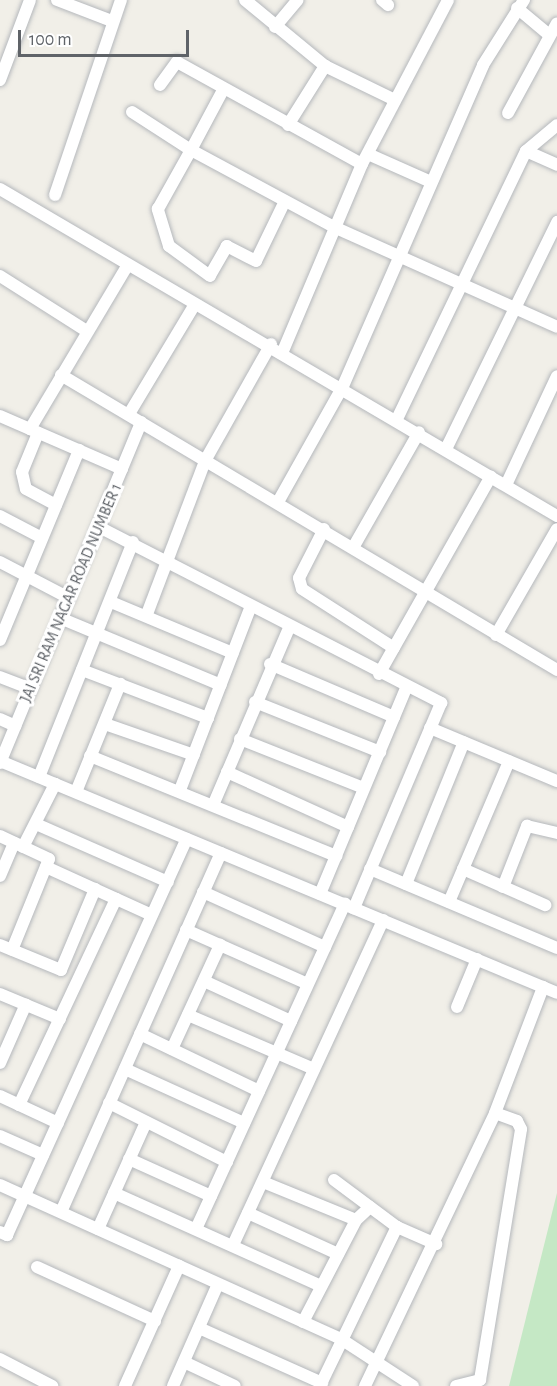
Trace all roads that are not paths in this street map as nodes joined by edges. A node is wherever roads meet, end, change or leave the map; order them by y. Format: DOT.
graph roads {
  1 [pos="30,0"];
  2 [pos="57,0"];
  3 [pos="121,0"];
  4 [pos="245,0"];
  5 [pos="298,0"];
  6 [pos="448,0"];
  7 [pos="520,4"];
  8 [pos="112,21"];
  9 [pos="557,23"];
  10 [pos="275,27"];
  11 [pos="548,33"];
  12 [pos="325,66"];
  13 [pos="0,80"];
  14 [pos="160,85"];
  15 [pos="223,90"];
  16 [pos="394,100"];
  17 [pos="132,112"];
  18 [pos="508,113"];
  19 [pos="288,124"];
  20 [pos="557,125"];
  21 [pos="191,150"];
  22 [pos="526,151"];
  23 [pos="365,159"];
  24 [pos="557,165"];
  25 [pos="431,182"];
  26 [pos="0,189"];
  27 [pos="56,195"];
  28 [pos="284,203"];
  29 [pos="557,222"];
  30 [pos="336,228"];
  31 [pos="402,256"];
  32 [pos="127,267"];
  33 [pos="0,276"];
  34 [pos="463,281"];
  35 [pos="195,304"];
  36 [pos="516,307"];
  37 [pos="557,327"];
  38 [pos="85,330"];
  39 [pos="271,344"];
  40 [pos="283,351"];
  41 [pos="61,375"];
  42 [pos="557,376"];
  43 [pos="343,386"];
  44 [pos="129,414"];
  45 [pos="0,416"];
  46 [pos="398,419"];
  47 [pos="141,422"];
  48 [pos="34,431"];
  49 [pos="419,432"];
  50 [pos="446,449"];
  51 [pos="79,450"];
  52 [pos="206,459"];
  53 [pos="122,469"];
  54 [pos="491,476"];
  55 [pos="506,485"];
  56 [pos="278,502"];
  57 [pos="56,505"];
  58 [pos="0,516"];
  59 [pos="557,516"];
  60 [pos="99,526"];
  61 [pos="324,529"];
  62 [pos="557,529"];
  63 [pos="42,538"];
  64 [pos="133,542"];
  65 [pos="354,546"];
  66 [pos="169,560"];
  67 [pos="0,562"];
  68 [pos="27,576"];
  69 [pos="425,591"];
  70 [pos="69,598"];
  71 [pos="111,602"];
  72 [pos="251,606"];
  73 [pos="147,614"];
  74 [pos="60,618"];
  75 [pos="289,628"];
  76 [pos="96,635"];
  77 [pos="496,635"];
  78 [pos="0,640"];
  79 [pos="394,648"];
  80 [pos="233,653"];
  81 [pos="270,664"];
  82 [pos="82,670"];
  83 [pos="557,670"];
  84 [pos="379,674"];
  85 [pos="0,677"];
  86 [pos="120,684"];
  87 [pos="221,685"];
  88 [pos="407,686"];
  89 [pos="31,689"];
  90 [pos="255,702"];
  91 [pos="394,717"];
  92 [pos="208,718"];
  93 [pos="0,719"];
  94 [pos="105,724"];
  95 [pos="16,726"];
  96 [pos="430,728"];
  97 [pos="240,739"];
  98 [pos="464,742"];
  99 [pos="380,752"];
  100 [pos="194,755"];
  101 [pos="90,756"];
  102 [pos="509,760"];
  103 [pos="0,762"];
  104 [pos="227,772"];
  105 [pos="39,777"];
  106 [pos="557,781"];
  107 [pos="55,784"];
  108 [pos="364,788"];
  109 [pos="180,790"];
  110 [pos="76,792"];
  111 [pos="214,803"];
  112 [pos="36,824"];
  113 [pos="348,827"];
  114 [pos="557,833"];
  115 [pos="0,836"];
  116 [pos="187,839"];
  117 [pos="19,845"];
  118 [pos="221,853"];
  119 [pos="336,856"];
  120 [pos="46,867"];
  121 [pos="370,869"];
  122 [pos="463,869"];
  123 [pos="0,876"];
  124 [pos="168,882"];
  125 [pos="406,884"];
  126 [pos="503,887"];
  127 [pos="95,889"];
  128 [pos="203,892"];
  129 [pos="320,894"];
  130 [pos="116,899"];
  131 [pos="449,902"];
  132 [pos="545,905"];
  133 [pos="349,906"];
  134 [pos="152,915"];
  135 [pos="383,920"];
  136 [pos="186,930"];
  137 [pos="0,945"];
  138 [pos="220,945"];
  139 [pos="325,947"];
  140 [pos="557,948"];
  141 [pos="12,950"];
  142 [pos="477,959"];
  143 [pos="204,981"];
  144 [pos="308,984"];
  145 [pos="543,987"];
  146 [pos="557,993"];
  147 [pos="0,994"];
  148 [pos="26,1005"];
  149 [pos="457,1007"];
  150 [pos="188,1016"];
  151 [pos="60,1019"];
  152 [pos="291,1021"];
  153 [pos="140,1034"];
  154 [pos="172,1050"];
  155 [pos="276,1053"];
  156 [pos="0,1063"];
  157 [pos="124,1069"];
  158 [pos="314,1070"];
  159 [pos="259,1091"];
  160 [pos="0,1096"];
  161 [pos="109,1103"];
  162 [pos="19,1105"];
  163 [pos="495,1113"];
  164 [pos="146,1122"];
  165 [pos="58,1123"];
  166 [pos="244,1123"];
  167 [pos="0,1136"];
  168 [pos="43,1155"];
  169 [pos="129,1159"];
  170 [pos="227,1161"];
  171 [pos="334,1179"];
  172 [pos="262,1182"];
  173 [pos="0,1185"];
  174 [pos="114,1193"];
  175 [pos="24,1196"];
  176 [pos="211,1196"];
  177 [pos="370,1206"];
  178 [pos="61,1212"];
  179 [pos="248,1213"];
  180 [pos="356,1220"];
  181 [pos="397,1227"];
  182 [pos="196,1228"];
  183 [pos="98,1229"];
  184 [pos="0,1232"];
  185 [pos="436,1244"];
  186 [pos="233,1245"];
  187 [pos="338,1254"];
  188 [pos="179,1266"];
  189 [pos="37,1267"];
  190 [pos="218,1284"];
  191 [pos="321,1286"];
  192 [pos="155,1321"];
  193 [pos="303,1322"];
  194 [pos="199,1328"];
  195 [pos="341,1339"];
  196 [pos="0,1359"];
  197 [pos="184,1362"];
  198 [pos="375,1365"];
  199 [pos="31,1382"];
  200 [pos="214,1382"];
  201 [pos="321,1384"];
  202 [pos="52,1386"];
  203 [pos="125,1386"];
  204 [pos="173,1386"];
  205 [pos="235,1386"];
  206 [pos="365,1386"];
  207 [pos="413,1386"];
  208 [pos="456,1386"];
  1 -- 13 [label="street"];
  2 -- 8 [label="street"];
  3 -- 8 [label="street"];
  4 -- 10 [label="street"];
  5 -- 10 [label="street"];
  6 -- 16 [label="street"];
  7 -- 11 [label="street"];
  7 -- 25 [label="street"];
  8 -- 27 [label="street"];
  9 -- 11 [label="street"];
  10 -- 12 [label="street"];
  11 -- 18 [label="street"];
  12 -- 16 [label="street"];
  12 -- 19 [label="street"];
  14 -- 15 [label="street"];
  15 -- 19 [label="street"];
  15 -- 21 [label="street"];
  16 -- 23 [label="street"];
  17 -- 21 [label="street"];
  19 -- 23 [label="street"];
  20 -- 22 [label="street"];
  21 -- 28 [label="street"];
  21 -- 28 [label="street"];
  22 -- 24 [label="street"];
  22 -- 34 [label="street"];
  23 -- 25 [label="street"];
  23 -- 30 [label="street"];
  25 -- 31 [label="street"];
  26 -- 32 [label="street"];
  28 -- 30 [label="street"];
  29 -- 36 [label="street"];
  30 -- 31 [label="street"];
  30 -- 40 [label="street"];
  31 -- 34 [label="street"];
  31 -- 43 [label="street"];
  32 -- 35 [label="street"];
  32 -- 38 [label="street"];
  33 -- 38 [label="street"];
  34 -- 36 [label="street"];
  34 -- 46 [label="street"];
  35 -- 39 [label="street"];
  35 -- 44 [label="street"];
  36 -- 37 [label="street"];
  36 -- 50 [label="street"];
  38 -- 41 [label="street"];
  39 -- 40 [label="street"];
  39 -- 52 [label="street"];
  40 -- 43 [label="street"];
  41 -- 44 [label="street"];
  41 -- 48 [label="street"];
  42 -- 55 [label="street"];
  43 -- 46 [label="street"];
  43 -- 56 [label="street"];
  44 -- 47 [label="street"];
  45 -- 48 [label="street"];
  46 -- 49 [label="street"];
  47 -- 52 [label="street"];
  47 -- 53 [label="street, JAI SRI RAM NAGAR ROAD NUMBER 1"];
  48 -- 51 [label="street"];
  48 -- 57 [label="street"];
  49 -- 50 [label="street"];
  49 -- 65 [label="street"];
  50 -- 54 [label="street"];
  51 -- 53 [label="street"];
  51 -- 57 [label="street"];
  52 -- 56 [label="street"];
  52 -- 66 [label="street"];
  53 -- 60 [label="street, JAI SRI RAM NAGAR ROAD NUMBER 1"];
  54 -- 55 [label="street"];
  54 -- 69 [label="street"];
  55 -- 59 [label="street"];
  56 -- 61 [label="street"];
  57 -- 63 [label="street"];
  58 -- 63 [label="street"];
  60 -- 64 [label="street"];
  60 -- 70 [label="street, JAI SRI RAM NAGAR ROAD NUMBER 1"];
  61 -- 65 [label="street"];
  61 -- 79 [label="street"];
  62 -- 77 [label="street"];
  63 -- 68 [label="street"];
  64 -- 66 [label="street"];
  64 -- 71 [label="street"];
  65 -- 69 [label="street"];
  66 -- 72 [label="street"];
  66 -- 73 [label="street"];
  67 -- 68 [label="street"];
  68 -- 70 [label="street"];
  68 -- 78 [label="street"];
  69 -- 77 [label="street"];
  69 -- 79 [label="street"];
  70 -- 74 [label="street, JAI SRI RAM NAGAR ROAD NUMBER 1"];
  71 -- 73 [label="street"];
  71 -- 76 [label="street"];
  72 -- 75 [label="street"];
  72 -- 80 [label="street"];
  73 -- 80 [label="street"];
  74 -- 76 [label="street"];
  74 -- 89 [label="street, JAI SRI RAM NAGAR ROAD NUMBER 1"];
  75 -- 81 [label="street"];
  75 -- 84 [label="street"];
  76 -- 82 [label="street"];
  76 -- 87 [label="street"];
  77 -- 83 [label="street"];
  79 -- 84 [label="street"];
  80 -- 87 [label="street"];
  81 -- 90 [label="street"];
  81 -- 91 [label="street"];
  82 -- 86 [label="street"];
  82 -- 105 [label="street"];
  84 -- 88 [label="street"];
  85 -- 89 [label="street"];
  86 -- 92 [label="street"];
  86 -- 94 [label="street"];
  87 -- 92 [label="street"];
  88 -- 91 [label="street"];
  88 -- 96 [label="street"];
  89 -- 95 [label="street, JAI SRI RAM NAGAR ROAD NUMBER 1"];
  90 -- 97 [label="street"];
  90 -- 99 [label="street"];
  91 -- 99 [label="street"];
  92 -- 100 [label="street"];
  93 -- 95 [label="street"];
  94 -- 100 [label="street"];
  94 -- 101 [label="street"];
  95 -- 103 [label="street, JAI SRI RAM NAGAR ROAD NUMBER 1"];
  96 -- 98 [label="street"];
  96 -- 121 [label="street"];
  97 -- 104 [label="street"];
  97 -- 108 [label="street"];
  98 -- 102 [label="street"];
  98 -- 125 [label="street"];
  99 -- 108 [label="street"];
  100 -- 109 [label="street"];
  101 -- 109 [label="street"];
  101 -- 110 [label="street"];
  102 -- 106 [label="street"];
  102 -- 122 [label="street"];
  103 -- 105 [label="street"];
  104 -- 111 [label="street"];
  104 -- 113 [label="street"];
  105 -- 107 [label="street"];
  107 -- 110 [label="street"];
  107 -- 112 [label="street"];
  108 -- 113 [label="street"];
  109 -- 111 [label="street"];
  110 -- 116 [label="street"];
  111 -- 119 [label="street"];
  112 -- 117 [label="street"];
  112 -- 124 [label="street"];
  113 -- 119 [label="street"];
  114 -- 126 [label="street"];
  115 -- 117 [label="street"];
  116 -- 118 [label="street"];
  116 -- 124 [label="street"];
  117 -- 120 [label="street"];
  117 -- 123 [label="street"];
  118 -- 128 [label="street"];
  118 -- 129 [label="street"];
  119 -- 129 [label="street"];
  120 -- 127 [label="street"];
  120 -- 141 [label="street"];
  121 -- 125 [label="street"];
  121 -- 133 [label="street"];
  122 -- 126 [label="street"];
  122 -- 131 [label="street"];
  124 -- 134 [label="street"];
  125 -- 131 [label="street"];
  126 -- 132 [label="street"];
  127 -- 130 [label="street"];
  127 -- 141 [label="street"];
  128 -- 136 [label="street"];
  128 -- 139 [label="street"];
  129 -- 133 [label="street"];
  130 -- 134 [label="street"];
  130 -- 151 [label="street"];
  131 -- 140 [label="street"];
  133 -- 135 [label="street"];
  133 -- 139 [label="street"];
  134 -- 165 [label="street"];
  135 -- 142 [label="street"];
  135 -- 158 [label="street"];
  136 -- 138 [label="street"];
  136 -- 153 [label="street"];
  137 -- 141 [label="street"];
  138 -- 143 [label="street"];
  138 -- 144 [label="street"];
  139 -- 144 [label="street"];
  142 -- 145 [label="street"];
  142 -- 149 [label="street"];
  143 -- 150 [label="street"];
  143 -- 152 [label="street"];
  144 -- 152 [label="street"];
  145 -- 146 [label="street"];
  145 -- 163 [label="street"];
  147 -- 148 [label="street"];
  148 -- 151 [label="street"];
  148 -- 156 [label="street"];
  150 -- 154 [label="street"];
  150 -- 155 [label="street"];
  151 -- 162 [label="street"];
  152 -- 155 [label="street"];
  153 -- 154 [label="street"];
  153 -- 157 [label="street"];
  154 -- 159 [label="street"];
  155 -- 158 [label="street"];
  155 -- 159 [label="street"];
  157 -- 161 [label="street"];
  157 -- 166 [label="street"];
  158 -- 172 [label="street"];
  159 -- 166 [label="street"];
  160 -- 162 [label="street"];
  161 -- 164 [label="street"];
  161 -- 178 [label="street"];
  162 -- 165 [label="street"];
  163 -- 185 [label="street"];
  163 -- 208 [label="street"];
  164 -- 169 [label="street"];
  164 -- 170 [label="street"];
  165 -- 168 [label="street"];
  166 -- 170 [label="street"];
  167 -- 168 [label="street"];
  168 -- 175 [label="street"];
  169 -- 174 [label="street"];
  169 -- 176 [label="street"];
  170 -- 176 [label="street"];
  171 -- 177 [label="street"];
  172 -- 179 [label="street"];
  172 -- 180 [label="street"];
  173 -- 175 [label="street"];
  174 -- 182 [label="street"];
  174 -- 183 [label="street"];
  175 -- 178 [label="street"];
  175 -- 184 [label="street"];
  176 -- 182 [label="street"];
  177 -- 180 [label="street"];
  177 -- 181 [label="street"];
  178 -- 183 [label="street"];
  179 -- 186 [label="street"];
  179 -- 187 [label="street"];
  180 -- 187 [label="street"];
  181 -- 185 [label="street"];
  181 -- 195 [label="street"];
  182 -- 186 [label="street"];
  183 -- 188 [label="street"];
  185 -- 198 [label="street"];
  186 -- 191 [label="street"];
  187 -- 191 [label="street"];
  188 -- 190 [label="street"];
  188 -- 192 [label="street"];
  189 -- 192 [label="street"];
  190 -- 193 [label="street"];
  190 -- 194 [label="street"];
  191 -- 193 [label="street"];
  192 -- 203 [label="street"];
  193 -- 195 [label="street"];
  194 -- 197 [label="street"];
  194 -- 201 [label="street"];
  195 -- 198 [label="street"];
  195 -- 201 [label="street"];
  196 -- 199 [label="street"];
  197 -- 200 [label="street"];
  197 -- 204 [label="street"];
  198 -- 206 [label="street"];
  198 -- 207 [label="street"];
  199 -- 202 [label="street"];
  200 -- 205 [label="street"];
}
